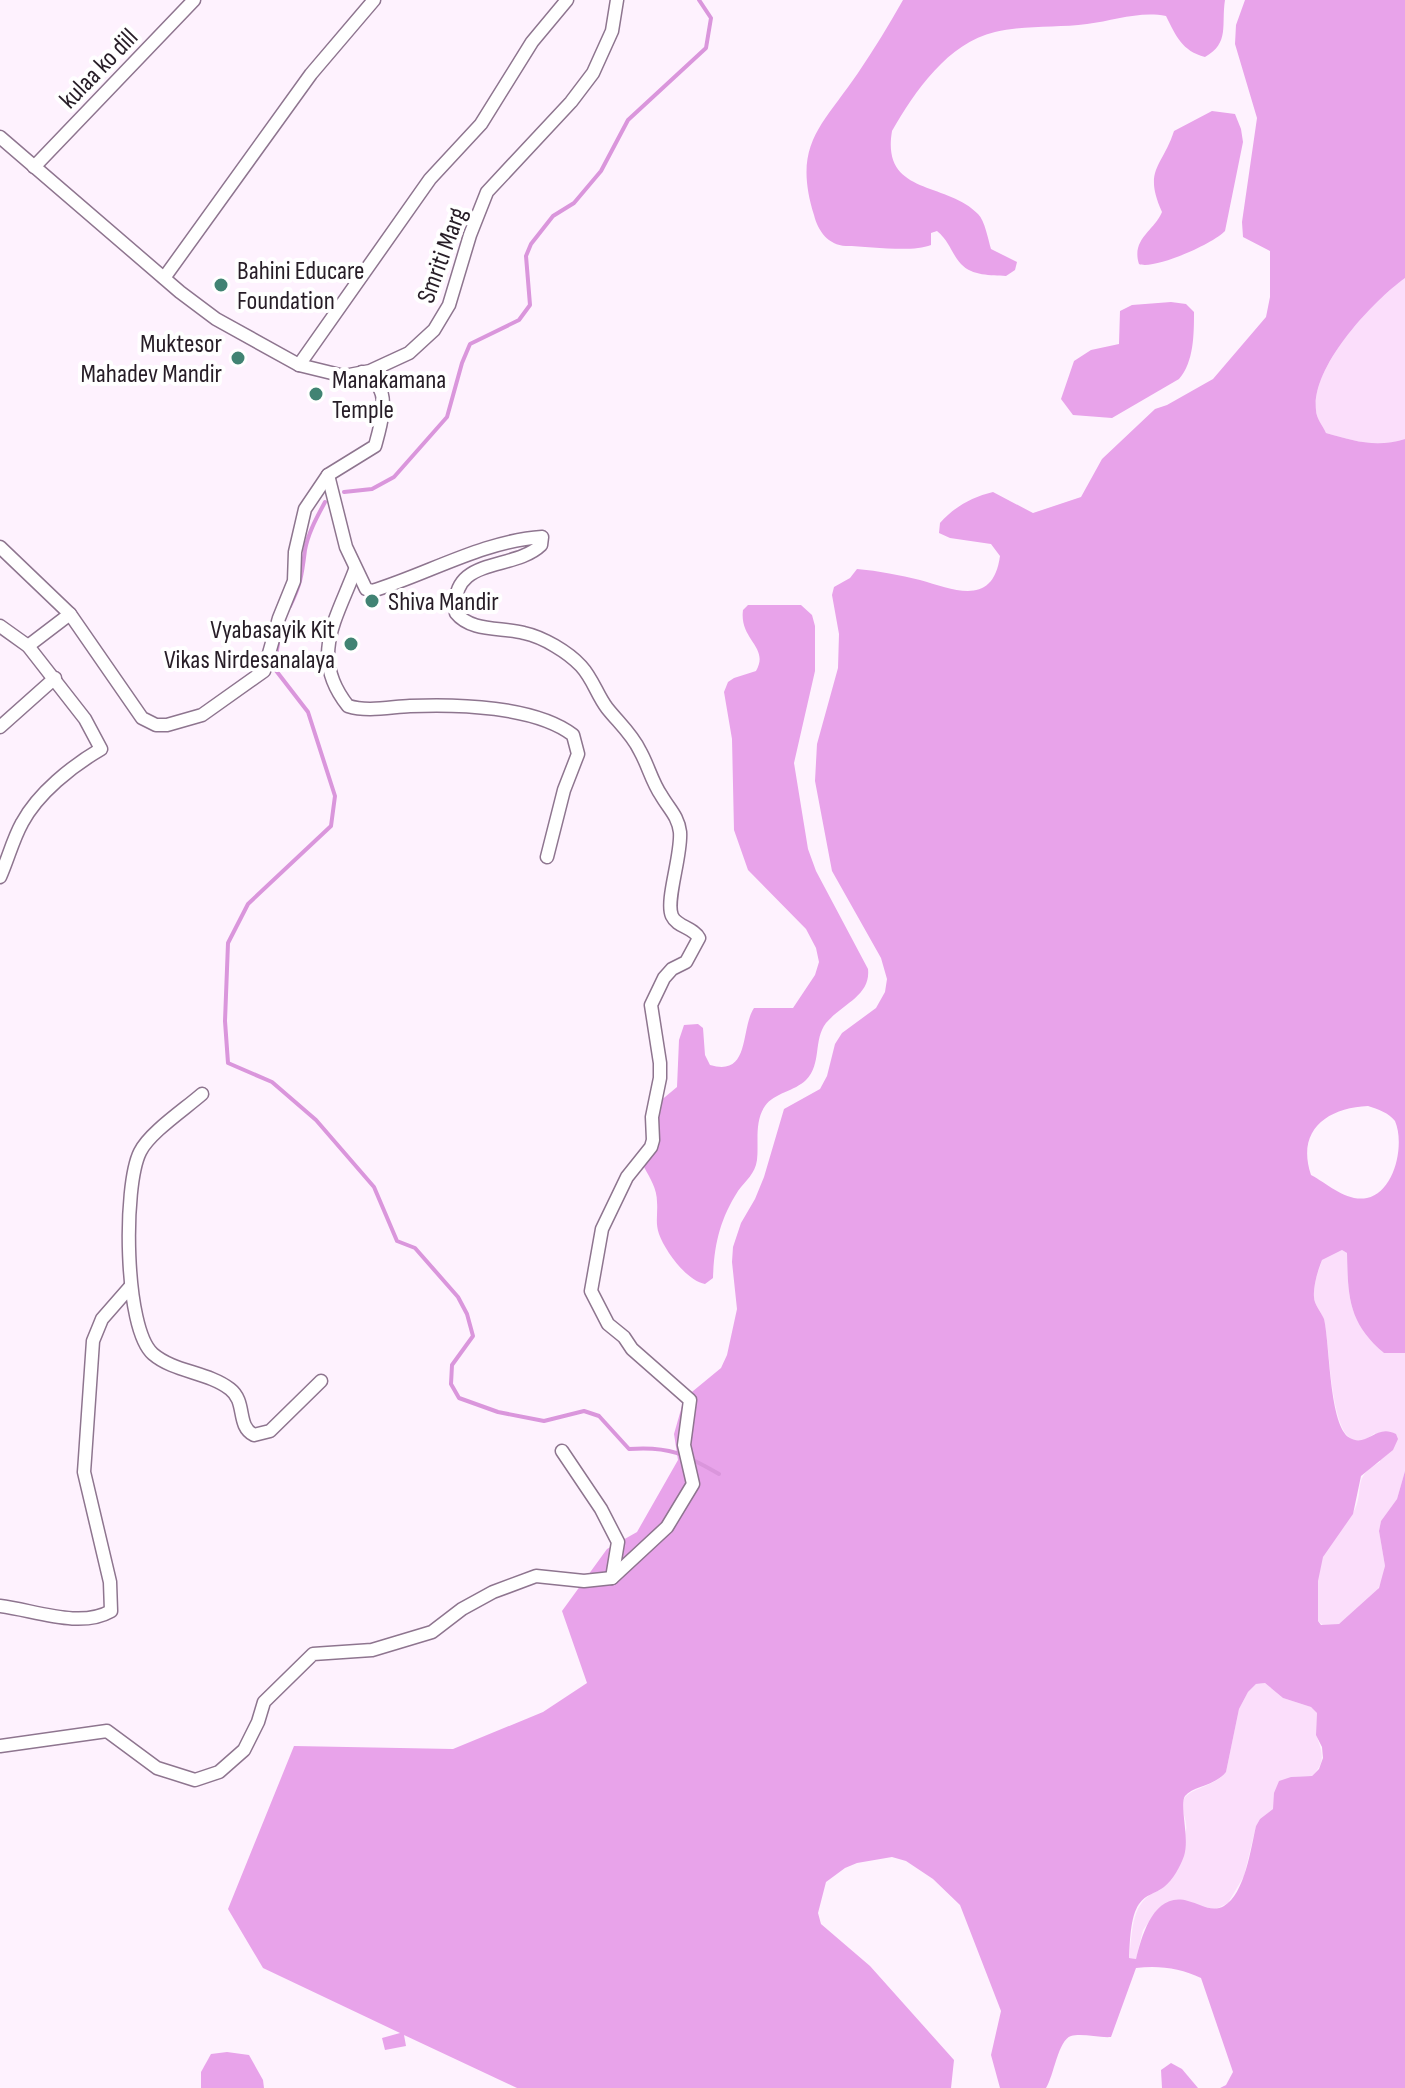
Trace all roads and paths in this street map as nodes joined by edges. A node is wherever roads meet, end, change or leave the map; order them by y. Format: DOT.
graph roads {
  1 [pos="374,0"];
  2 [pos="567,0"];
  3 [pos="617,0"];
  4 [pos="189,2"];
  5 [pos="0,137"];
  6 [pos="34,167"];
  7 [pos="164,278"];
  8 [pos="299,365"];
  9 [pos="362,372"];
  10 [pos="328,475"];
  11 [pos="0,547"];
  12 [pos="355,570"];
  13 [pos="70,614"];
  14 [pos="0,626"];
  15 [pos="28,646"];
  16 [pos="55,678"];
  17 [pos="0,727"];
  18 [pos="547,857"];
  19 [pos="0,877"];
  20 [pos="202,1094"];
  21 [pos="130,1287"];
  22 [pos="321,1381"];
  23 [pos="562,1451"];
  24 [pos="612,1578"];
  25 [pos="0,1606"];
  26 [pos="0,1746"];
  1 -- 7 [label="street"];
  2 -- 8 [label="street"];
  3 -- 9 [label="street, Smriti Marg"];
  4 -- 6 [label="street, kulaa ko dill"];
  5 -- 6 [label="street, Smriti Marg"];
  6 -- 7 [label="street, Smriti Marg"];
  7 -- 8 [label="street, Smriti Marg"];
  8 -- 9 [label="street, Smriti Marg"];
  9 -- 10 [label="street"];
  10 -- 12 [label="street"];
  10 -- 13 [label="street"];
  11 -- 13 [label="street"];
  12 -- 18 [label="street"];
  12 -- 24 [label="street"];
  13 -- 15 [label="street"];
  14 -- 15 [label="street"];
  15 -- 16 [label="street"];
  16 -- 17 [label="street"];
  16 -- 19 [label="street"];
  20 -- 21 [label="street"];
  21 -- 22 [label="street"];
  21 -- 25 [label="street"];
  23 -- 24 [label="street"];
  24 -- 26 [label="street"];
}
